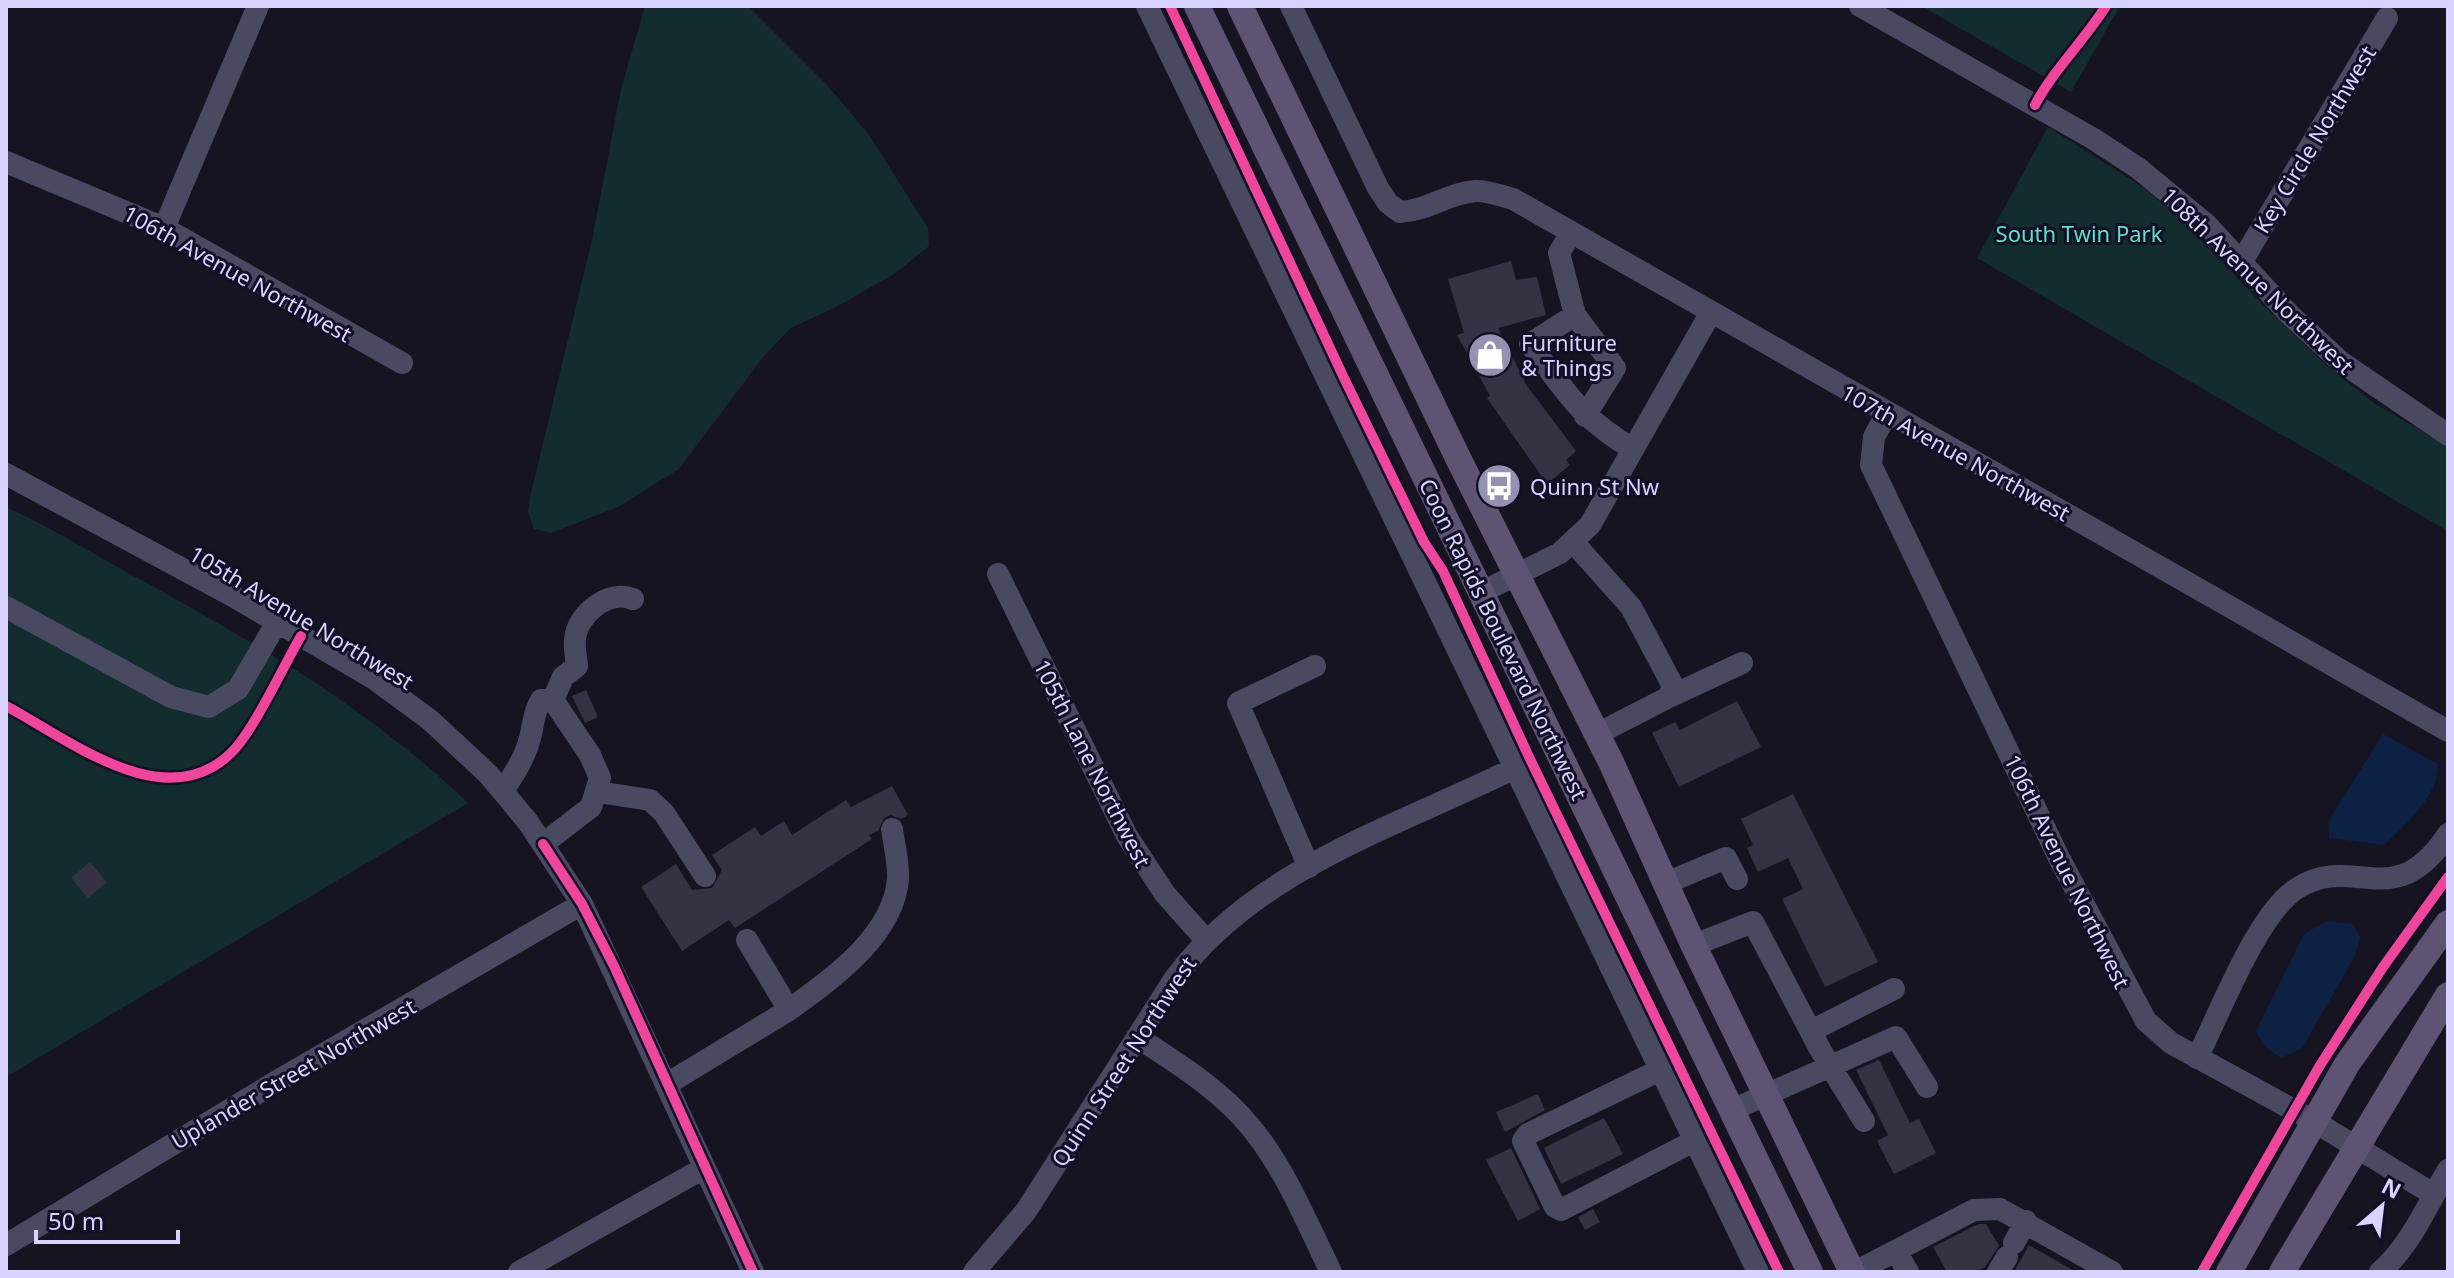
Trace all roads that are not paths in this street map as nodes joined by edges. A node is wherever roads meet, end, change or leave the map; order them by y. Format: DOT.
graph roads {
  1 [pos="258,6"];
  2 [pos="1147,6"];
  3 [pos="1197,6"];
  4 [pos="1240,6"];
  5 [pos="1291,6"];
  6 [pos="1860,6"];
  7 [pos="2387,18"];
  8 [pos="6,162"];
  9 [pos="164,228"];
  10 [pos="1571,233"];
  11 [pos="2242,261"];
  12 [pos="1710,314"];
  13 [pos="1575,315"];
  14 [pos="402,363"];
  15 [pos="1887,413"];
  16 [pos="1585,416"];
  17 [pos="2448,435"];
  18 [pos="1633,449"];
  19 [pos="6,474"];
  20 [pos="1574,543"];
  21 [pos="998,574"];
  22 [pos="1517,575"];
  23 [pos="1482,592"];
  24 [pos="633,599"];
  25 [pos="6,607"];
  26 [pos="277,622"];
  27 [pos="1742,663"];
  28 [pos="1315,666"];
  29 [pos="1669,697"];
  30 [pos="553,700"];
  31 [pos="2448,731"];
  32 [pos="1597,734"];
  33 [pos="1513,769"];
  34 [pos="503,791"];
  35 [pos="598,792"];
  36 [pos="892,829"];
  37 [pos="2448,834"];
  38 [pos="543,844"];
  39 [pos="1309,867"];
  40 [pos="705,876"];
  41 [pos="1737,879"];
  42 [pos="1666,883"];
  43 [pos="582,904"];
  44 [pos="2448,923"];
  45 [pos="747,940"];
  46 [pos="1206,940"];
  47 [pos="1694,945"];
  48 [pos="1894,989"];
  49 [pos="2448,995"];
  50 [pos="789,1010"];
  51 [pos="1811,1031"];
  52 [pos="1137,1037"];
  53 [pos="2197,1058"];
  54 [pos="1830,1066"];
  55 [pos="1660,1070"];
  56 [pos="667,1084"];
  57 [pos="1927,1087"];
  58 [pos="1766,1094"];
  59 [pos="1732,1110"];
  60 [pos="2312,1120"];
  61 [pos="1864,1121"];
  62 [pos="1694,1141"];
  63 [pos="2355,1147"];
  64 [pos="704,1168"];
  65 [pos="2448,1170"];
  66 [pos="2433,1194"];
  67 [pos="2026,1221"];
  68 [pos="6,1245"];
  69 [pos="1896,1251"];
  70 [pos="2006,1257"];
  71 [pos="519,1272"];
  72 [pos="753,1272"];
  73 [pos="974,1272"];
  74 [pos="1331,1272"];
  75 [pos="1758,1272"];
  76 [pos="1810,1272"];
  77 [pos="1854,1272"];
  78 [pos="1908,1272"];
  79 [pos="2112,1272"];
  80 [pos="2229,1272"];
  81 [pos="2282,1272"];
  82 [pos="2380,1272"];
  1 -- 9 [label="street"];
  2 -- 33 [label="street"];
  3 -- 23 [label="main road, Coon Rapids Boulevard Northwest"];
  4 -- 22 [label="main road, Coon Rapids Boulevard Northwest"];
  5 -- 10 [label="street, 107th Avenue Northwest"];
  6 -- 11 [label="street, 108th Avenue Northwest"];
  7 -- 11 [label="street, Key Circle Northwest"];
  8 -- 9 [label="street, 106th Avenue Northwest"];
  9 -- 14 [label="street, 106th Avenue Northwest"];
  10 -- 12 [label="street, 107th Avenue Northwest"];
  10 -- 13 [label="street"];
  11 -- 17 [label="street, 108th Avenue Northwest"];
  12 -- 15 [label="street, 107th Avenue Northwest"];
  12 -- 18 [label="street"];
  13 -- 16 [label="street"];
  13 -- 16 [label="street"];
  15 -- 31 [label="street, 107th Avenue Northwest"];
  15 -- 53 [label="street, 106th Avenue Northwest"];
  16 -- 18 [label="street"];
  18 -- 20 [label="street"];
  19 -- 26 [label="street, 105th Avenue Northwest"];
  20 -- 22 [label="street"];
  20 -- 29 [label="street"];
  21 -- 46 [label="street, 105th Lane Northwest"];
  22 -- 23 [label="street"];
  22 -- 32 [label="main road, Coon Rapids Boulevard Northwest"];
  23 -- 59 [label="main road, Coon Rapids Boulevard Northwest"];
  24 -- 30 [label="street"];
  25 -- 26 [label="street"];
  26 -- 34 [label="street, 105th Avenue Northwest"];
  27 -- 29 [label="street"];
  28 -- 39 [label="street"];
  29 -- 32 [label="street"];
  30 -- 34 [label="street"];
  30 -- 35 [label="street"];
  32 -- 42 [label="main road, Coon Rapids Boulevard Northwest"];
  33 -- 39 [label="street, Quinn Street Northwest"];
  33 -- 55 [label="street"];
  34 -- 38 [label="street, 105th Avenue Northwest"];
  35 -- 38 [label="street"];
  35 -- 40 [label="street"];
  36 -- 50 [label="street"];
  37 -- 53 [label="street"];
  38 -- 43 [label="street, 105th Avenue Northwest"];
  39 -- 46 [label="street, Quinn Street Northwest"];
  41 -- 42 [label="street"];
  42 -- 47 [label="main road, Coon Rapids Boulevard Northwest"];
  43 -- 56 [label="street, 105th Avenue Northwest"];
  43 -- 68 [label="street, Uplander Street Northwest"];
  44 -- 60 [label="main road"];
  45 -- 50 [label="street"];
  46 -- 52 [label="street, Quinn Street Northwest"];
  47 -- 51 [label="street"];
  47 -- 58 [label="main road, Coon Rapids Boulevard Northwest"];
  48 -- 51 [label="street"];
  49 -- 63 [label="main road"];
  50 -- 56 [label="street"];
  51 -- 54 [label="street"];
  52 -- 73 [label="street, Quinn Street Northwest"];
  52 -- 74 [label="street"];
  53 -- 60 [label="street, 106th Avenue Northwest"];
  54 -- 57 [label="street"];
  54 -- 58 [label="street"];
  54 -- 61 [label="street"];
  55 -- 62 [label="street"];
  55 -- 62 [label="street"];
  56 -- 64 [label="street, 105th Avenue Northwest"];
  58 -- 59 [label="street"];
  58 -- 77 [label="main road, Coon Rapids Boulevard Northwest"];
  59 -- 76 [label="main road, Coon Rapids Boulevard Northwest"];
  60 -- 63 [label="street, 106th Avenue Northwest"];
  60 -- 80 [label="main road"];
  62 -- 75 [label="street"];
  63 -- 66 [label="street, 106th Avenue Northwest"];
  63 -- 81 [label="main road"];
  64 -- 71 [label="street"];
  64 -- 72 [label="street, 105th Avenue Northwest"];
  65 -- 66 [label="street"];
  66 -- 82 [label="street"];
  67 -- 69 [label="street"];
  67 -- 70 [label="street"];
  67 -- 79 [label="street"];
  69 -- 77 [label="street"];
  69 -- 78 [label="street"];
}
